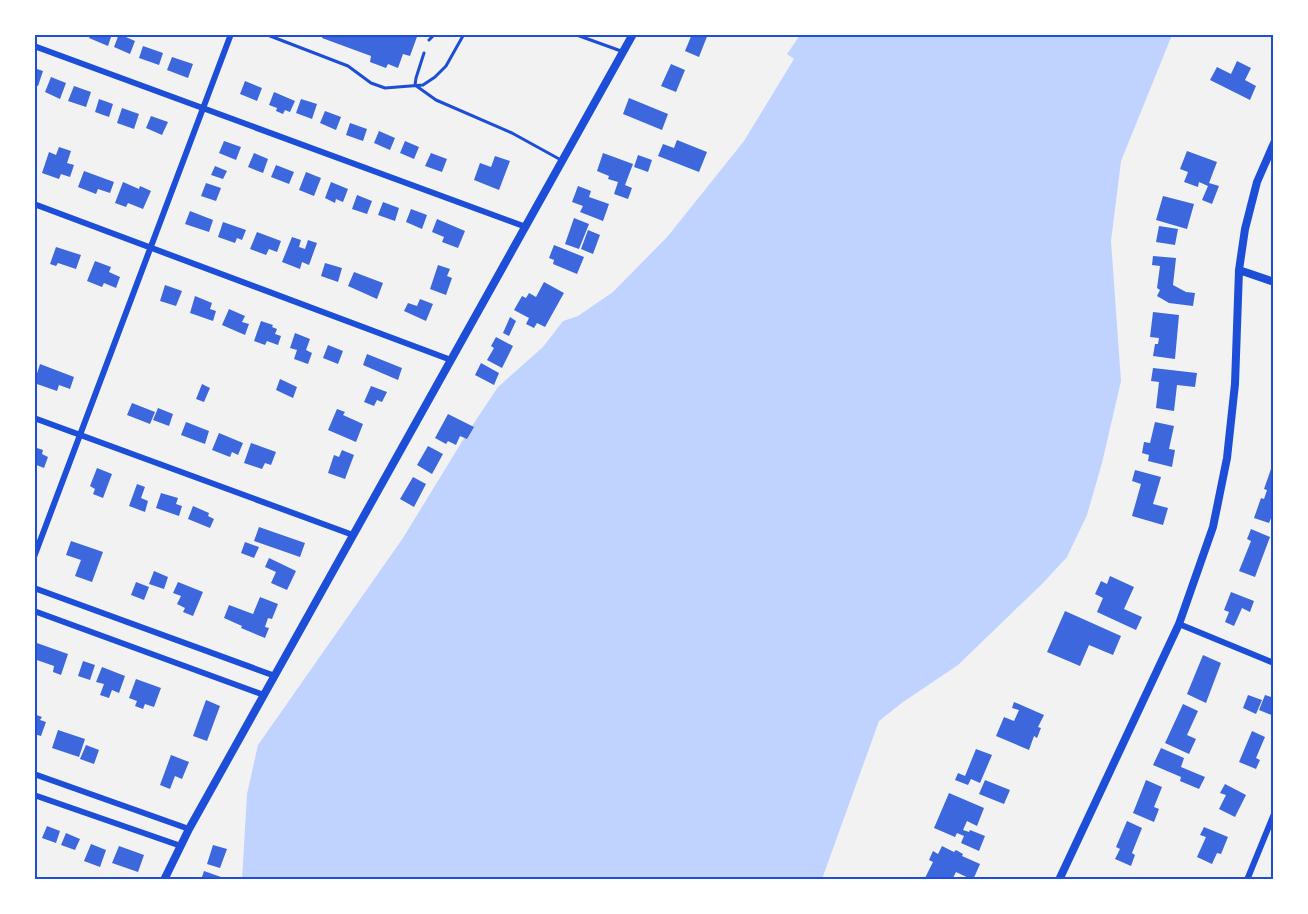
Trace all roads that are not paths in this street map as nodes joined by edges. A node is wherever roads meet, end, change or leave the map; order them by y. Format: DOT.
graph roads {
  1 [pos="231,34"];
  2 [pos="265,34"];
  3 [pos="435,34"];
  4 [pos="464,34"];
  5 [pos="574,34"];
  6 [pos="633,34"];
  7 [pos="429,40"];
  8 [pos="34,46"];
  9 [pos="623,52"];
  10 [pos="424,53"];
  11 [pos="415,85"];
  12 [pos="203,108"];
  13 [pos="1274,143"];
  14 [pos="563,161"];
  15 [pos="34,204"];
  16 [pos="526,227"];
  17 [pos="151,248"];
  18 [pos="1239,270"];
  19 [pos="1274,282"];
  20 [pos="451,360"];
  21 [pos="34,418"];
  22 [pos="81,435"];
  23 [pos="353,535"];
  24 [pos="34,557"];
  25 [pos="34,588"];
  26 [pos="34,612"];
  27 [pos="1179,624"];
  28 [pos="1274,663"];
  29 [pos="275,676"];
  30 [pos="264,694"];
  31 [pos="34,774"];
  32 [pos="34,795"];
  33 [pos="1274,814"];
  34 [pos="189,829"];
  35 [pos="181,846"];
  36 [pos="164,879"];
  37 [pos="1059,879"];
  38 [pos="1246,879"];
  1 -- 12 [label="street"];
  2 -- 11 [label="lane"];
  3 -- 7 [label="lane"];
  4 -- 11 [label="lane"];
  5 -- 9 [label="lane"];
  6 -- 9 [label="main road"];
  8 -- 12 [label="street"];
  9 -- 14 [label="main road"];
  10 -- 11 [label="lane"];
  11 -- 14 [label="lane"];
  12 -- 16 [label="street"];
  12 -- 17 [label="street"];
  13 -- 18 [label="street"];
  14 -- 16 [label="main road"];
  15 -- 17 [label="street"];
  16 -- 20 [label="main road"];
  17 -- 20 [label="street"];
  17 -- 22 [label="street"];
  18 -- 19 [label="street"];
  18 -- 27 [label="street"];
  20 -- 23 [label="main road"];
  21 -- 22 [label="street"];
  22 -- 23 [label="street"];
  22 -- 24 [label="street"];
  23 -- 29 [label="main road"];
  25 -- 29 [label="street"];
  26 -- 30 [label="street"];
  27 -- 28 [label="street"];
  27 -- 37 [label="street"];
  29 -- 30 [label="main road"];
  30 -- 34 [label="main road"];
  31 -- 34 [label="street"];
  32 -- 35 [label="street"];
  33 -- 38 [label="street"];
  34 -- 35 [label="main road"];
  35 -- 36 [label="main road"];
}
